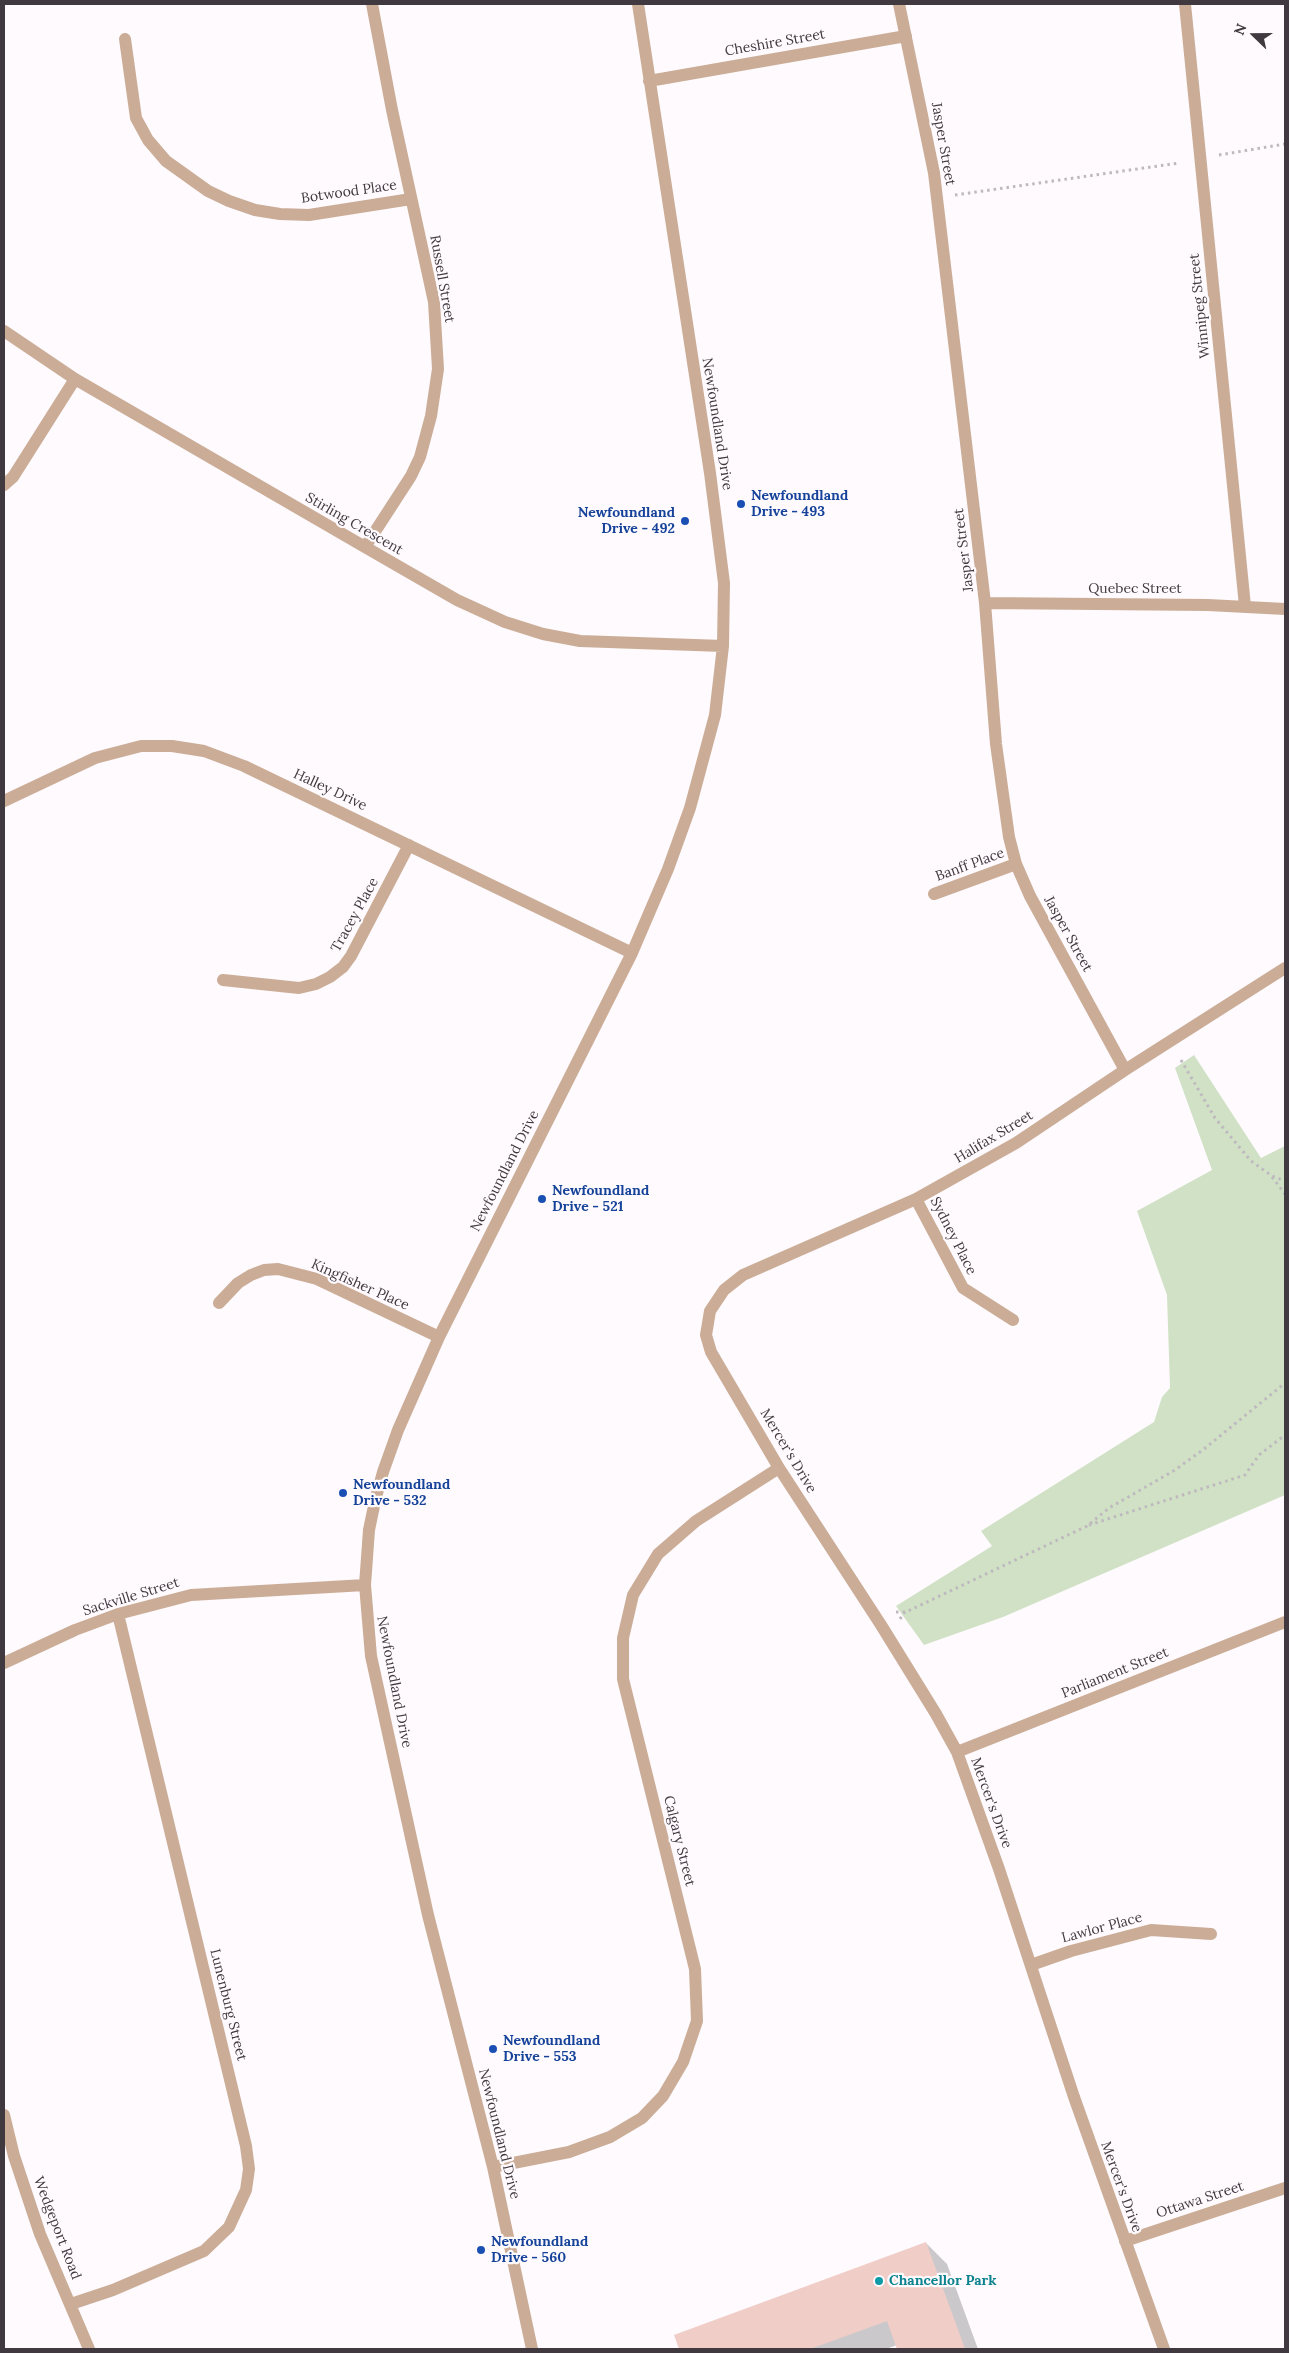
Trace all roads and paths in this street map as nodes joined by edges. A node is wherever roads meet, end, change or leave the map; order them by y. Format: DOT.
graph roads {
  1 [pos="372,4"];
  2 [pos="638,4"];
  3 [pos="899,4"];
  4 [pos="1185,4"];
  5 [pos="906,36"];
  6 [pos="125,39"];
  7 [pos="649,80"];
  8 [pos="1285,144"];
  9 [pos="1219,155"];
  10 [pos="1179,163"];
  11 [pos="955,195"];
  12 [pos="411,199"];
  13 [pos="4,331"];
  14 [pos="75,379"];
  15 [pos="4,485"];
  16 [pos="365,547"];
  17 [pos="985,603"];
  18 [pos="1245,606"];
  19 [pos="1285,609"];
  20 [pos="722,646"];
  21 [pos="4,801"];
  22 [pos="409,845"];
  23 [pos="1016,864"];
  24 [pos="934,894"];
  25 [pos="632,953"];
  26 [pos="1285,968"];
  27 [pos="223,980"];
  28 [pos="1181,1060"];
  29 [pos="1125,1070"];
  30 [pos="1272,1176"];
  31 [pos="1285,1181"];
  32 [pos="1285,1194"];
  33 [pos="916,1199"];
  34 [pos="219,1303"];
  35 [pos="710,1310"];
  36 [pos="1013,1320"];
  37 [pos="439,1337"];
  38 [pos="1285,1383"];
  39 [pos="1285,1435"];
  40 [pos="779,1468"];
  41 [pos="1087,1526"];
  42 [pos="364,1585"];
  43 [pos="896,1612"];
  44 [pos="906,1612"];
  45 [pos="118,1614"];
  46 [pos="900,1619"];
  47 [pos="1285,1622"];
  48 [pos="4,1663"];
  49 [pos="957,1752"];
  50 [pos="1211,1934"];
  51 [pos="1031,1965"];
  52 [pos="4,2115"];
  53 [pos="493,2167"];
  54 [pos="1285,2188"];
  55 [pos="1124,2241"];
  56 [pos="71,2304"];
  57 [pos="89,2349"];
  58 [pos="532,2349"];
  59 [pos="1164,2349"];
  1 -- 12 [label="street, Russell Street"];
  2 -- 7 [label="street, Newfoundland Drive"];
  3 -- 5 [label="street, Jasper Street"];
  4 -- 18 [label="street, Winnipeg Street"];
  5 -- 7 [label="street, Cheshire Street"];
  5 -- 17 [label="street, Jasper Street"];
  6 -- 12 [label="street, Botwood Place"];
  7 -- 20 [label="street, Newfoundland Drive"];
  8 -- 9 [label="path"];
  10 -- 11 [label="path"];
  12 -- 16 [label="street, Russell Street"];
  13 -- 14 [label="street, Stirling Crescent"];
  14 -- 15 [label="street"];
  14 -- 16 [label="street, Stirling Crescent"];
  16 -- 20 [label="street, Stirling Crescent"];
  17 -- 18 [label="street, Quebec Street"];
  17 -- 23 [label="street, Jasper Street"];
  18 -- 19 [label="street, Quebec Street"];
  20 -- 25 [label="street, Newfoundland Drive"];
  21 -- 22 [label="street, Halley Drive"];
  22 -- 25 [label="street, Halley Drive"];
  22 -- 27 [label="street, Tracey Place"];
  23 -- 24 [label="street, Banff Place"];
  23 -- 29 [label="street, Jasper Street"];
  25 -- 37 [label="street, Newfoundland Drive"];
  26 -- 29 [label="street, Halifax Street"];
  28 -- 30 [label="path"];
  29 -- 33 [label="street, Halifax Street"];
  30 -- 31 [label="path"];
  30 -- 32 [label="path"];
  33 -- 35 [label="street, Halifax Street"];
  33 -- 36 [label="street, Sydney Place"];
  34 -- 37 [label="street, Kingfisher Place"];
  35 -- 40 [label="street, Mercer's Drive"];
  37 -- 42 [label="street, Newfoundland Drive"];
  38 -- 41 [label="path"];
  39 -- 41 [label="path"];
  40 -- 49 [label="street, Mercer's Drive"];
  40 -- 53 [label="street, Calgary Street"];
  41 -- 44 [label="path"];
  42 -- 45 [label="street, Sackville Street"];
  42 -- 53 [label="street, Newfoundland Drive"];
  43 -- 44 [label="path"];
  44 -- 46 [label="path"];
  45 -- 48 [label="street, Sackville Street"];
  45 -- 56 [label="street, Lunenburg Street"];
  47 -- 49 [label="street, Parliament Street"];
  49 -- 51 [label="street, Mercer's Drive"];
  50 -- 51 [label="street, Lawlor Place"];
  51 -- 55 [label="street, Mercer's Drive"];
  52 -- 56 [label="street, Wedgeport Road"];
  53 -- 58 [label="street, Newfoundland Drive"];
  54 -- 55 [label="street, Ottawa Street"];
  55 -- 59 [label="street, Mercer's Drive"];
  56 -- 57 [label="street, Wedgeport Road"];
}
